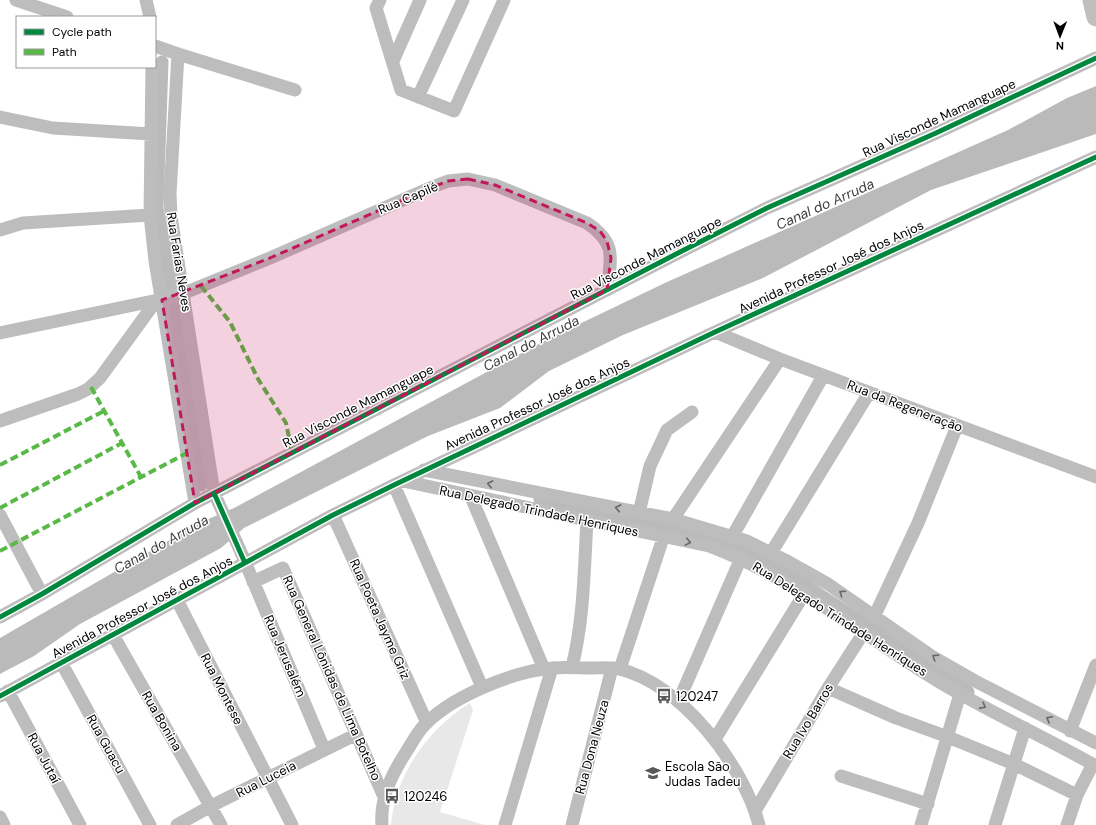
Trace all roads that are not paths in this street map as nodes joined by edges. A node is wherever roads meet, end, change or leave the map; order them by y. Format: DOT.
graph roads {
  1 [pos="16,0"];
  2 [pos="146,0"];
  3 [pos="380,0"];
  4 [pos="420,0"];
  5 [pos="463,0"];
  6 [pos="504,0"];
  7 [pos="1092,0"];
  8 [pos="64,16"];
  9 [pos="150,16"];
  10 [pos="1096,17"];
  11 [pos="156,46"];
  12 [pos="178,54"];
  13 [pos="1096,58"];
  14 [pos="393,61"];
  15 [pos="152,68"];
  16 [pos="296,90"];
  17 [pos="418,97"];
  18 [pos="0,117"];
  19 [pos="151,134"];
  20 [pos="1096,157"];
  21 [pos="150,215"];
  22 [pos="0,230"];
  23 [pos="608,290"];
  24 [pos="169,298"];
  25 [pos="715,332"];
  26 [pos="0,334"];
  27 [pos="780,359"];
  28 [pos="823,376"];
  29 [pos="869,393"];
  30 [pos="692,412"];
  31 [pos="0,421"];
  32 [pos="957,426"];
  33 [pos="424,470"];
  34 [pos="1096,477"];
  35 [pos="398,483"];
  36 [pos="471,497"];
  37 [pos="217,498"];
  38 [pos="195,503"];
  39 [pos="639,513"];
  40 [pos="0,514"];
  41 [pos="333,515"];
  42 [pos="674,519"];
  43 [pos="586,521"];
  44 [pos="732,537"];
  45 [pos="664,538"];
  46 [pos="240,550"];
  47 [pos="771,553"];
  48 [pos="741,558"];
  49 [pos="246,564"];
  50 [pos="253,582"];
  51 [pos="42,594"];
  52 [pos="804,594"];
  53 [pos="177,600"];
  54 [pos="874,615"];
  55 [pos="0,617"];
  56 [pos="864,632"];
  57 [pos="113,635"];
  58 [pos="61,662"];
  59 [pos="1096,665"];
  60 [pos="572,667"];
  61 [pos="548,669"];
  62 [pos="616,669"];
  63 [pos="482,687"];
  64 [pos="828,688"];
  65 [pos="4,693"];
  66 [pos="960,694"];
  67 [pos="679,700"];
  68 [pos="427,724"];
  69 [pos="1025,728"];
  70 [pos="1070,731"];
  71 [pos="355,735"];
  72 [pos="948,737"];
  73 [pos="715,739"];
  74 [pos="1096,743"];
  75 [pos="324,749"];
  76 [pos="1014,764"];
  77 [pos="1094,765"];
  78 [pos="841,776"];
  79 [pos="268,779"];
  80 [pos="1076,795"];
  81 [pos="384,797"];
  82 [pos="928,804"];
  83 [pos="211,806"];
  84 [pos="755,811"];
  85 [pos="0,817"];
  86 [pos="4,825"];
  87 [pos="80,825"];
  88 [pos="150,825"];
  89 [pos="177,825"];
  90 [pos="221,825"];
  91 [pos="292,825"];
  92 [pos="382,825"];
  93 [pos="505,825"];
  94 [pos="572,825"];
  95 [pos="759,825"];
  96 [pos="921,825"];
  97 [pos="995,825"];
  98 [pos="1067,825"];
  1 -- 8 [label="street"];
  2 -- 9 [label="street"];
  3 -- 14 [label="street"];
  4 -- 14 [label="street"];
  5 -- 17 [label="street"];
  6 -- 17 [label="street"];
  7 -- 10 [label="main road"];
  11 -- 12 [label="street"];
  12 -- 16 [label="street"];
  12 -- 24 [label="street, Rua Farias Neves"];
  13 -- 23 [label="street, Rua Visconde Mamanguape"];
  14 -- 17 [label="street"];
  15 -- 19 [label="street, Rua Farias Neves"];
  18 -- 19 [label="street"];
  19 -- 21 [label="street, Rua Farias Neves"];
  20 -- 25 [label="street, Avenida Professor José dos Anjos"];
  21 -- 22 [label="street"];
  21 -- 24 [label="street, Rua Farias Neves"];
  23 -- 24 [label="street, Rua Capilé"];
  23 -- 37 [label="street, Rua Visconde Mamanguape"];
  24 -- 26 [label="street, Rua Capilé"];
  24 -- 31 [label="street"];
  24 -- 37 [label="street, Rua Farias Neves"];
  24 -- 38 [label="street, Rua Farias Neves"];
  25 -- 27 [label="street, Rua da Regeneração"];
  25 -- 33 [label="street, Avenida Professor José dos Anjos"];
  27 -- 28 [label="street, Rua da Regeneração"];
  27 -- 42 [label="street"];
  28 -- 29 [label="street, Rua da Regeneração"];
  28 -- 44 [label="street"];
  29 -- 32 [label="street, Rua da Regeneração"];
  29 -- 47 [label="street"];
  30 -- 39 [label="street"];
  32 -- 34 [label="street, Rua da Regeneração"];
  32 -- 54 [label="street"];
  33 -- 35 [label="street, Avenida Professor José dos Anjos"];
  39 -- 33 [label="street, Rua Delegado Trindade Henriques, one-way"];
  35 -- 36 [label="street, Rua Delegado Trindade Henriques"];
  35 -- 41 [label="street, Avenida Professor José dos Anjos"];
  35 -- 63 [label="street"];
  36 -- 43 [label="street, Rua Delegado Trindade Henriques"];
  36 -- 61 [label="street"];
  37 -- 38 [label="street"];
  37 -- 46 [label="street, Rua Farias Neves"];
  38 -- 51 [label="street"];
  39 -- 42 [label="street, Rua Delegado Trindade Henriques"];
  40 -- 51 [label="street"];
  41 -- 49 [label="street, Avenida Professor José dos Anjos"];
  41 -- 68 [label="street, Rua Poeta Jayme Griz"];
  42 -- 44 [label="street, Rua Delegado Trindade Henriques"];
  43 -- 45 [label="street, Rua Delegado Trindade Henriques"];
  43 -- 60 [label="street"];
  44 -- 47 [label="street, Rua Delegado Trindade Henriques"];
  45 -- 48 [label="street, Rua Delegado Trindade Henriques, one-way"];
  45 -- 62 [label="street, Rua Dona Neuza"];
  46 -- 49 [label="street, Rua Jerusalém"];
  54 -- 47 [label="street, Rua Delegado Trindade Henriques, one-way"];
  48 -- 52 [label="street, Rua Delegado Trindade Henriques"];
  48 -- 67 [label="street"];
  49 -- 50 [label="street, Rua Jerusalém"];
  49 -- 53 [label="street, Avenida Professor José dos Anjos"];
  50 -- 71 [label="street, Rua General Lônidas de Lima Botelho"];
  50 -- 75 [label="street, Rua Jerusalém"];
  51 -- 55 [label="street"];
  52 -- 56 [label="street, Rua Delegado Trindade Henriques"];
  52 -- 73 [label="street"];
  53 -- 57 [label="street, Avenida Professor José dos Anjos"];
  53 -- 79 [label="street, Rua Montese"];
  70 -- 54 [label="street, Rua Delegado Trindade Henriques, one-way"];
  56 -- 64 [label="street, Rua Ivo Barros"];
  56 -- 66 [label="street, Rua Delegado Trindade Henriques"];
  57 -- 58 [label="street, Avenida Professor José dos Anjos"];
  57 -- 83 [label="street, Rua Bonina"];
  58 -- 65 [label="street, Avenida Professor José dos Anjos"];
  58 -- 88 [label="street, Rua Guacu"];
  59 -- 70 [label="street"];
  60 -- 61 [label="street"];
  60 -- 62 [label="street"];
  61 -- 63 [label="street"];
  61 -- 93 [label="street"];
  62 -- 67 [label="street"];
  62 -- 94 [label="street, Rua Dona Neuza"];
  63 -- 68 [label="street"];
  64 -- 72 [label="street"];
  64 -- 84 [label="street, Rua Ivo Barros"];
  65 -- 87 [label="street, Rua Jutaí"];
  66 -- 69 [label="street, Rua Delegado Trindade Henriques, one-way"];
  66 -- 72 [label="street"];
  67 -- 73 [label="street"];
  68 -- 81 [label="street"];
  69 -- 76 [label="street"];
  69 -- 77 [label="street, Rua Delegado Trindade Henriques"];
  70 -- 74 [label="street, Rua Delegado Trindade Henriques"];
  71 -- 75 [label="street, Rua Luceia"];
  71 -- 81 [label="street, Rua General Lônidas de Lima Botelho"];
  72 -- 76 [label="street"];
  72 -- 82 [label="street"];
  73 -- 84 [label="street"];
  75 -- 79 [label="street, Rua Luceia"];
  76 -- 80 [label="street"];
  76 -- 97 [label="street"];
  77 -- 80 [label="street"];
  78 -- 82 [label="street"];
  79 -- 83 [label="street, Rua Luceia"];
  79 -- 91 [label="street, Rua Montese"];
  80 -- 98 [label="street"];
  81 -- 92 [label="street"];
  82 -- 96 [label="street"];
  83 -- 89 [label="street, Rua Luceia"];
  83 -- 90 [label="street, Rua Bonina"];
  84 -- 95 [label="street"];
  85 -- 86 [label="street"];
}
